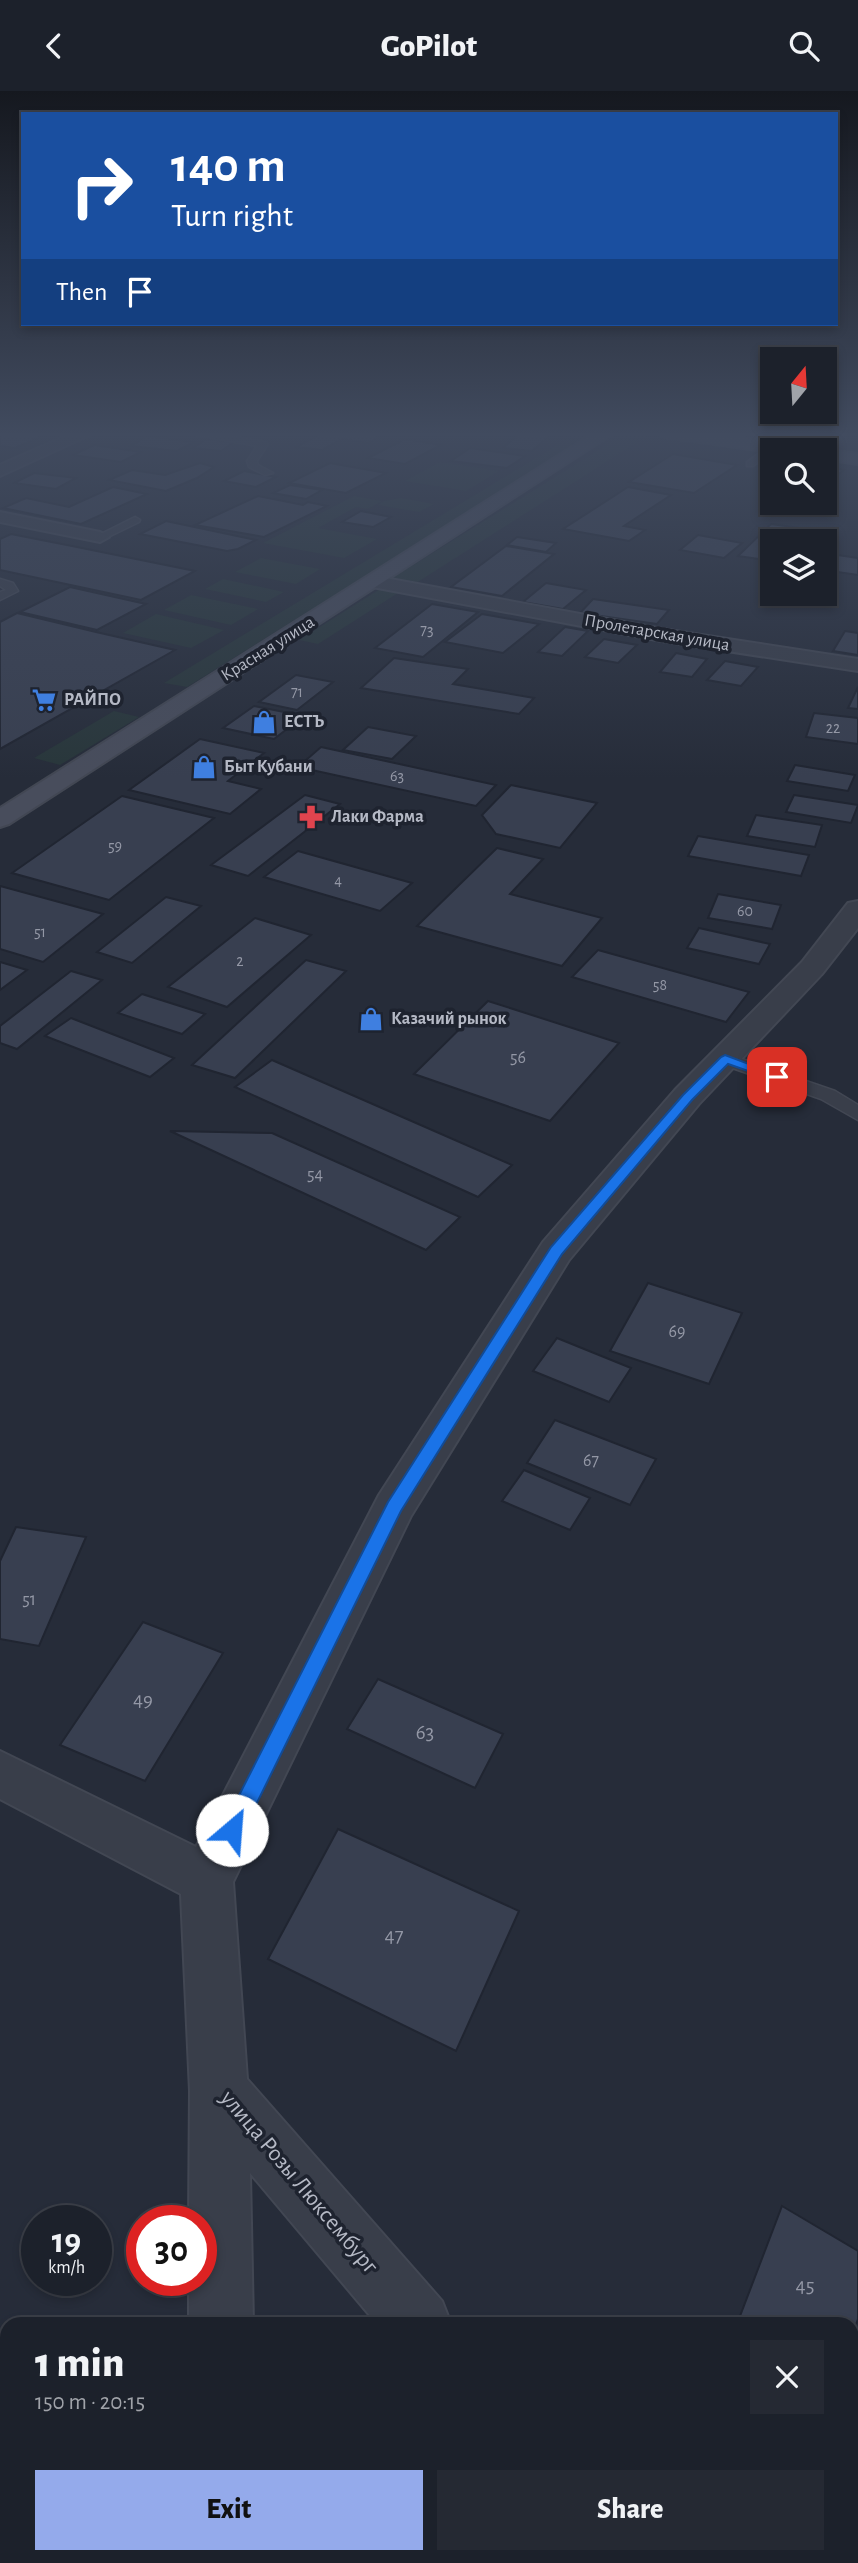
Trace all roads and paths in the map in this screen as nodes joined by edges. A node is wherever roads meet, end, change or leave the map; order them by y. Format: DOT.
graph roads {
  1 [pos="428,547"];
  2 [pos="0,582"];
  3 [pos="374,582"];
  4 [pos="0,597"];
  5 [pos="858,666"];
  6 [pos="0,819"];
  7 [pos="857,915"];
  8 [pos="725,1059"];
  9 [pos="858,1114"];
  10 [pos="0,1774"];
  11 [pos="207,1880"];
  12 [pos="219,2091"];
  13 [pos="221,2317"];
  14 [pos="413,2317"];
  1 -- 3 [label="main road, Красная улица"];
  2 -- 4 [label="lane"];
  3 -- 5 [label="street, Пролетарская улица"];
  3 -- 6 [label="main road, Красная улица"];
  7 -- 8 [label="street"];
  8 -- 9 [label="lane"];
  8 -- 11 [label="street"];
  10 -- 11 [label="street"];
  11 -- 12 [label="street, улица Розы Люксембург"];
  12 -- 13 [label="street"];
  12 -- 14 [label="street, улица Розы Люксембург"];
}
